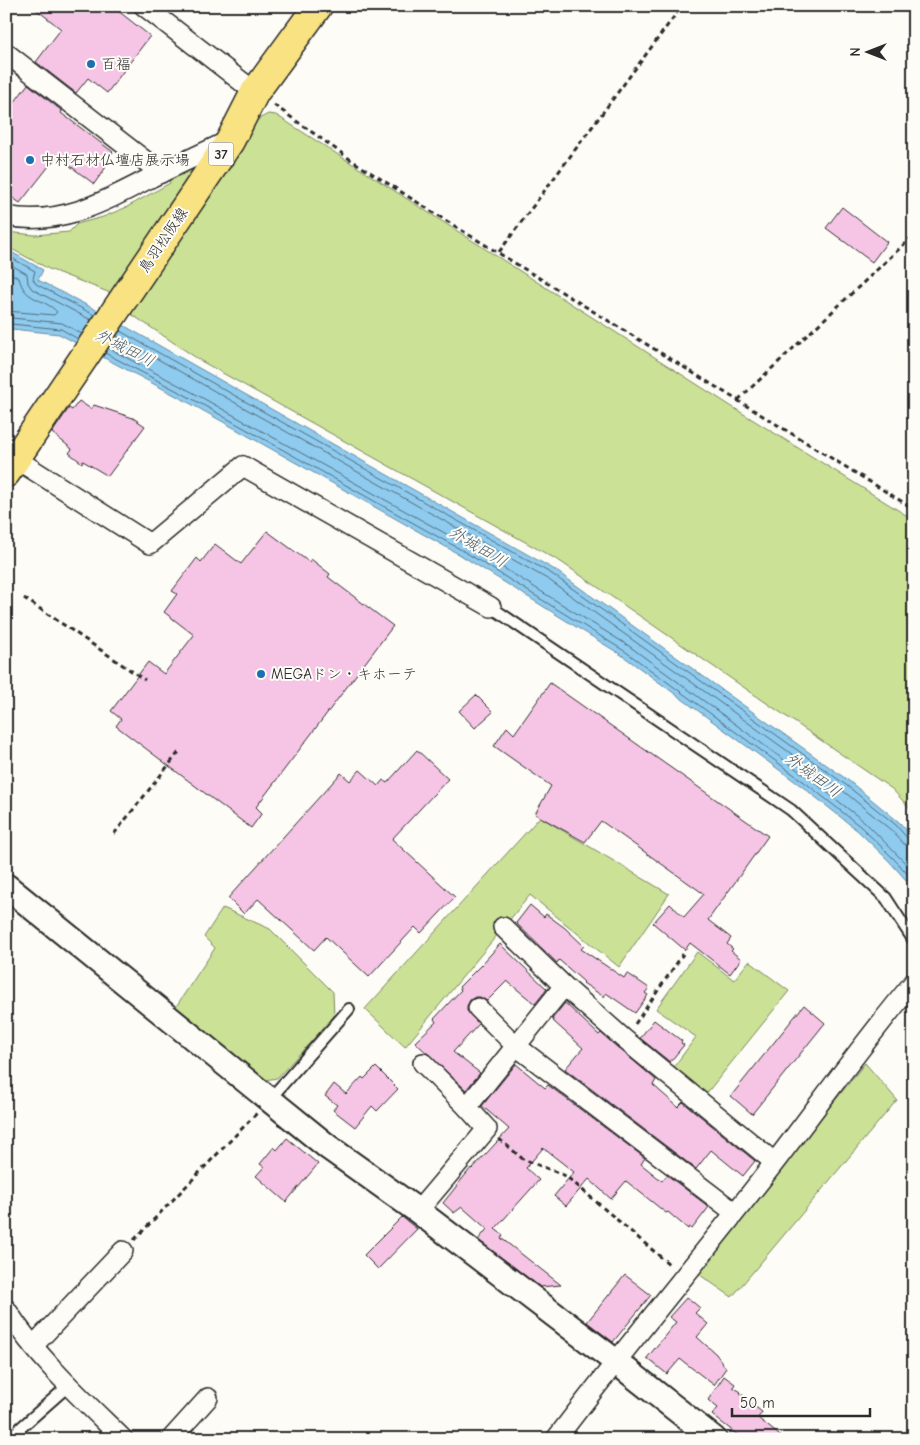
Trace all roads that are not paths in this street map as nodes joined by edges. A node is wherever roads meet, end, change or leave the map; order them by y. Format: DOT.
graph roads {
  1 [pos="144,6"];
  2 [pos="318,6"];
  3 [pos="6,53"];
  4 [pos="255,92"];
  5 [pos="230,141"];
  6 [pos="161,173"];
  7 [pos="6,216"];
  8 [pos="11,466"];
  9 [pos="491,607"];
  10 [pos="6,886"];
  11 [pos="504,927"];
  12 [pos="914,941"];
  13 [pos="914,982"];
  14 [pos="564,986"];
  15 [pos="478,1008"];
  16 [pos="349,1009"];
  17 [pos="516,1046"];
  18 [pos="423,1063"];
  19 [pos="269,1100"];
  20 [pos="467,1107"];
  21 [pos="774,1162"];
  22 [pos="418,1211"];
  23 [pos="734,1212"];
  24 [pos="123,1251"];
  25 [pos="6,1309"];
  26 [pos="33,1346"];
  27 [pos="615,1361"];
  28 [pos="68,1386"];
  29 [pos="208,1398"];
  30 [pos="8,1439"];
  31 [pos="123,1439"];
  32 [pos="171,1439"];
  33 [pos="556,1439"];
  34 [pos="714,1439"];
  1 -- 4 [label="street"];
  2 -- 4 [label="main road, 鳥羽松阪線 / 37"];
  3 -- 6 [label="street"];
  4 -- 5 [label="main road, 鳥羽松阪線 / 37"];
  5 -- 6 [label="street"];
  5 -- 8 [label="main road, 鳥羽松阪線 / 37"];
  6 -- 7 [label="street"];
  8 -- 9 [label="street"];
  9 -- 12 [label="lane"];
  10 -- 19 [label="street"];
  11 -- 14 [label="street"];
  13 -- 21 [label="street"];
  14 -- 17 [label="street"];
  14 -- 21 [label="street"];
  15 -- 17 [label="street"];
  16 -- 19 [label="lane"];
  17 -- 20 [label="street"];
  17 -- 23 [label="street"];
  18 -- 20 [label="street"];
  19 -- 22 [label="street"];
  20 -- 22 [label="street"];
  21 -- 23 [label="street"];
  22 -- 27 [label="street"];
  23 -- 27 [label="street"];
  24 -- 26 [label="street"];
  25 -- 26 [label="street"];
  26 -- 28 [label="street"];
  27 -- 33 [label="street"];
  27 -- 34 [label="street"];
  28 -- 30 [label="lane"];
  28 -- 31 [label="street"];
  29 -- 32 [label="street"];
}
